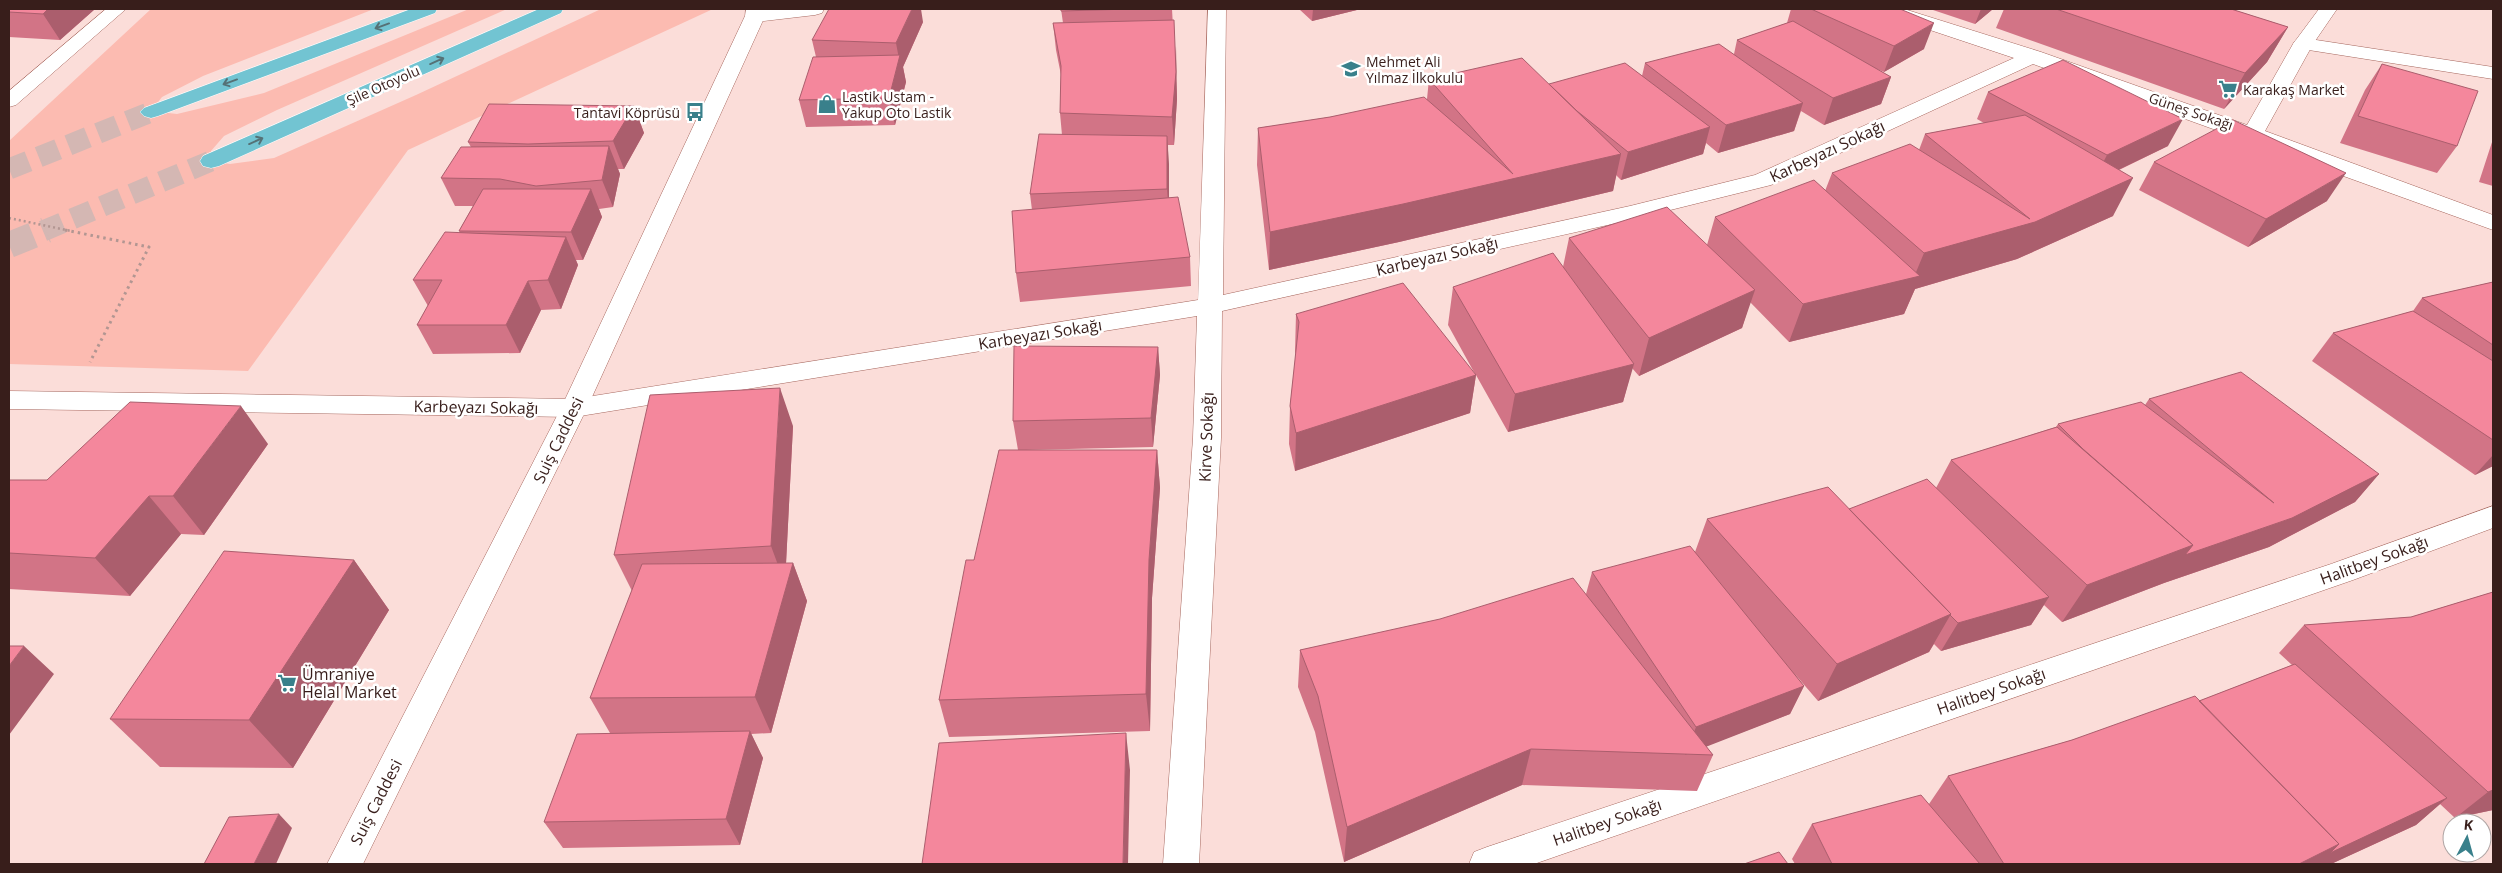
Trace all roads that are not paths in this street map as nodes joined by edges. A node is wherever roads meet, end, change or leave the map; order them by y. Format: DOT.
graph roads {
  1 [pos="117,9"];
  2 [pos="428,9"];
  3 [pos="554,9"];
  4 [pos="815,9"];
  5 [pos="1216,9"];
  6 [pos="1886,9"];
  7 [pos="2328,9"];
  8 [pos="755,12"];
  9 [pos="2303,44"];
  10 [pos="2034,56"];
  11 [pos="2493,73"];
  12 [pos="9,100"];
  13 [pos="151,112"];
  14 [pos="2253,133"];
  15 [pos="212,161"];
  16 [pos="2493,222"];
  17 [pos="1210,306"];
  18 [pos="9,400"];
  19 [pos="574,408"];
  20 [pos="2493,517"];
  21 [pos="345,864"];
  22 [pos="1181,864"];
  23 [pos="1487,864"];
  1 -- 12 [label="street"];
  2 -- 13 [label="highway, one-way"];
  15 -- 3 [label="highway, Şile Otoyolu, one-way"];
  4 -- 8 [label="street"];
  5 -- 17 [label="street, Kirve Sokağı"];
  6 -- 10 [label="street, Güneş Sokağı"];
  7 -- 9 [label="street"];
  8 -- 19 [label="street, Suiş Caddesi"];
  9 -- 11 [label="street"];
  9 -- 14 [label="street"];
  10 -- 14 [label="street, Güneş Sokağı"];
  10 -- 17 [label="street, Karbeyazı Sokağı"];
  14 -- 16 [label="street, Güneş Sokağı"];
  17 -- 19 [label="street, Karbeyazı Sokağı"];
  17 -- 22 [label="street, Kirve Sokağı"];
  18 -- 19 [label="street, Karbeyazı Sokağı"];
  19 -- 21 [label="street, Suiş Caddesi"];
  20 -- 23 [label="street, Halitbey Sokağı"];
}
